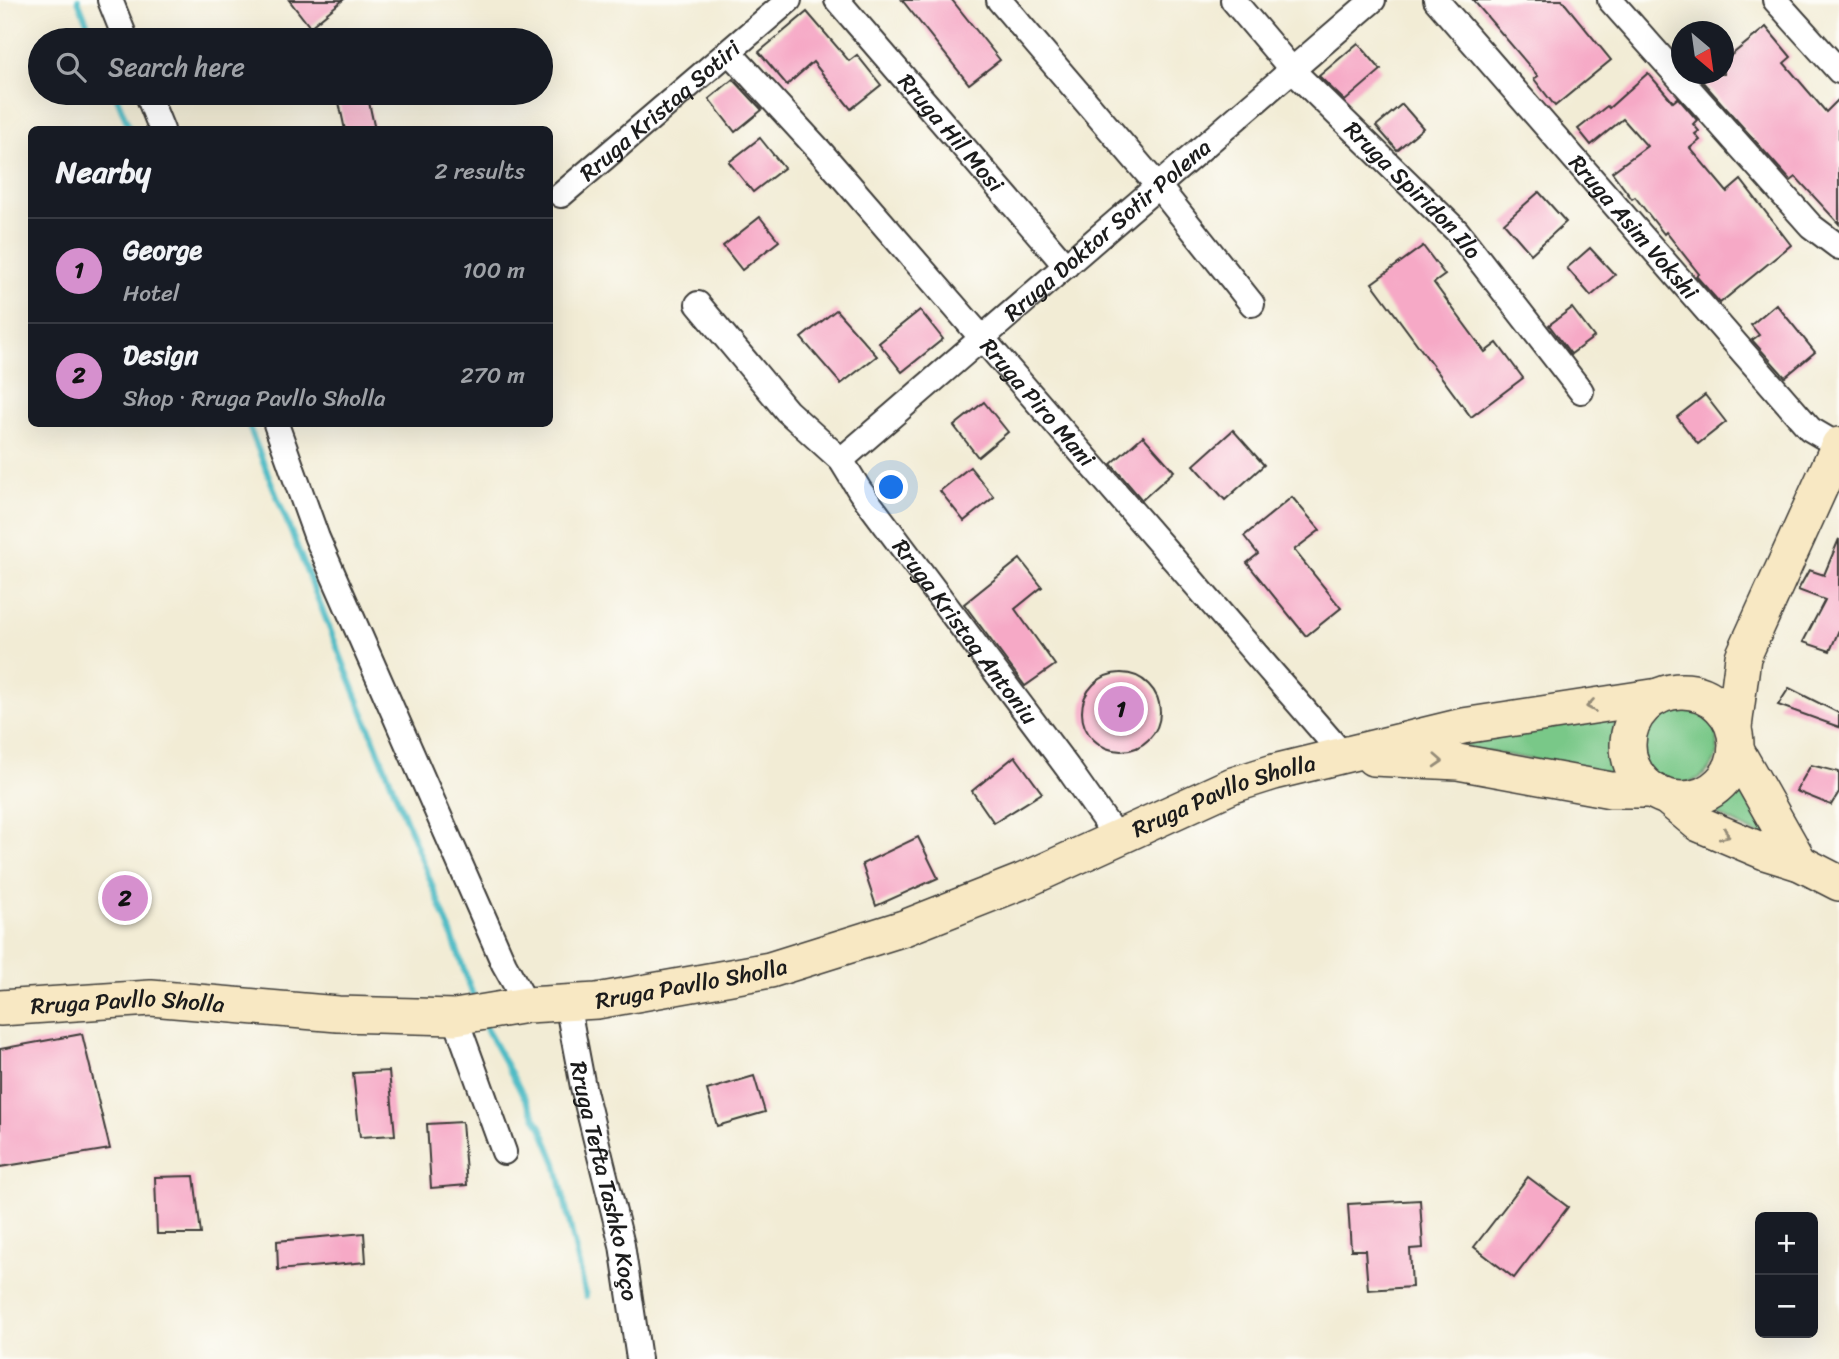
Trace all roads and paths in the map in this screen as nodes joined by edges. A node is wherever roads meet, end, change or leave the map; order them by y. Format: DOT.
graph roads {
  1 [pos="110,0"];
  2 [pos="789,0"];
  3 [pos="837,0"];
  4 [pos="999,0"];
  5 [pos="1233,0"];
  6 [pos="1373,0"];
  7 [pos="1436,0"];
  8 [pos="1610,0"];
  9 [pos="1775,0"];
  10 [pos="121,28"];
  11 [pos="729,52"];
  12 [pos="1293,71"];
  13 [pos="1839,71"];
  14 [pos="152,105"];
  15 [pos="160,126"];
  16 [pos="1158,186"];
  17 [pos="561,195"];
  18 [pos="1839,247"];
  19 [pos="1066,266"];
  20 [pos="698,304"];
  21 [pos="1252,304"];
  22 [pos="981,339"];
  23 [pos="1581,391"];
  24 [pos="277,427"];
  25 [pos="1839,445"];
  26 [pos="841,460"];
  27 [pos="1743,657"];
  28 [pos="1674,693"];
  29 [pos="1735,739"];
  30 [pos="1345,757"];
  31 [pos="1659,794"];
  32 [pos="1117,838"];
  33 [pos="1800,863"];
  34 [pos="1839,883"];
  35 [pos="567,1003"];
  36 [pos="514,1007"];
  37 [pos="0,1008"];
  38 [pos="455,1017"];
  39 [pos="504,1152"];
  40 [pos="639,1359"];
  1 -- 10 [label="street"];
  2 -- 11 [label="street, Rruga Kristaq Sotiri"];
  3 -- 19 [label="street, Rruga Hil Mosi"];
  4 -- 16 [label="street"];
  5 -- 12 [label="street, Rruga Spiridon Ilo"];
  6 -- 12 [label="street, Rruga Doktor Sotir Polena"];
  7 -- 25 [label="street, Rruga Asim Vokshi"];
  8 -- 18 [label="street"];
  9 -- 13 [label="street"];
  11 -- 17 [label="street, Rruga Kristaq Sotiri"];
  11 -- 22 [label="street, Rruga Piro Mani"];
  12 -- 16 [label="street, Rruga Doktor Sotir Polena"];
  12 -- 23 [label="street, Rruga Spiridon Ilo"];
  14 -- 15 [label="street"];
  16 -- 19 [label="street, Rruga Doktor Sotir Polena"];
  16 -- 21 [label="street"];
  19 -- 22 [label="street, Rruga Doktor Sotir Polena"];
  20 -- 26 [label="street, Rruga Kristaq Antoniu"];
  22 -- 26 [label="street, Rruga Doktor Sotir Polena"];
  22 -- 30 [label="street, Rruga Piro Mani"];
  24 -- 36 [label="street"];
  25 -- 27 [label="street"];
  26 -- 32 [label="street, Rruga Kristaq Antoniu"];
  27 -- 28 [label="street"];
  27 -- 29 [label="street"];
  28 -- 29 [label="street"];
  28 -- 30 [label="street, Rruga Pavllo Sholla, one-way"];
  28 -- 31 [label="street"];
  29 -- 31 [label="street"];
  29 -- 33 [label="street"];
  30 -- 31 [label="street, Rruga Pavllo Sholla, one-way"];
  30 -- 32 [label="street, Rruga Pavllo Sholla"];
  31 -- 33 [label="street, one-way"];
  32 -- 35 [label="street, Rruga Pavllo Sholla"];
  33 -- 34 [label="street"];
  35 -- 36 [label="street, Rruga Pavllo Sholla"];
  35 -- 40 [label="street, Rruga Tefta Tashko Koço"];
  36 -- 38 [label="street, Rruga Pavllo Sholla"];
  37 -- 38 [label="street, Rruga Pavllo Sholla"];
  38 -- 39 [label="street"];
}
